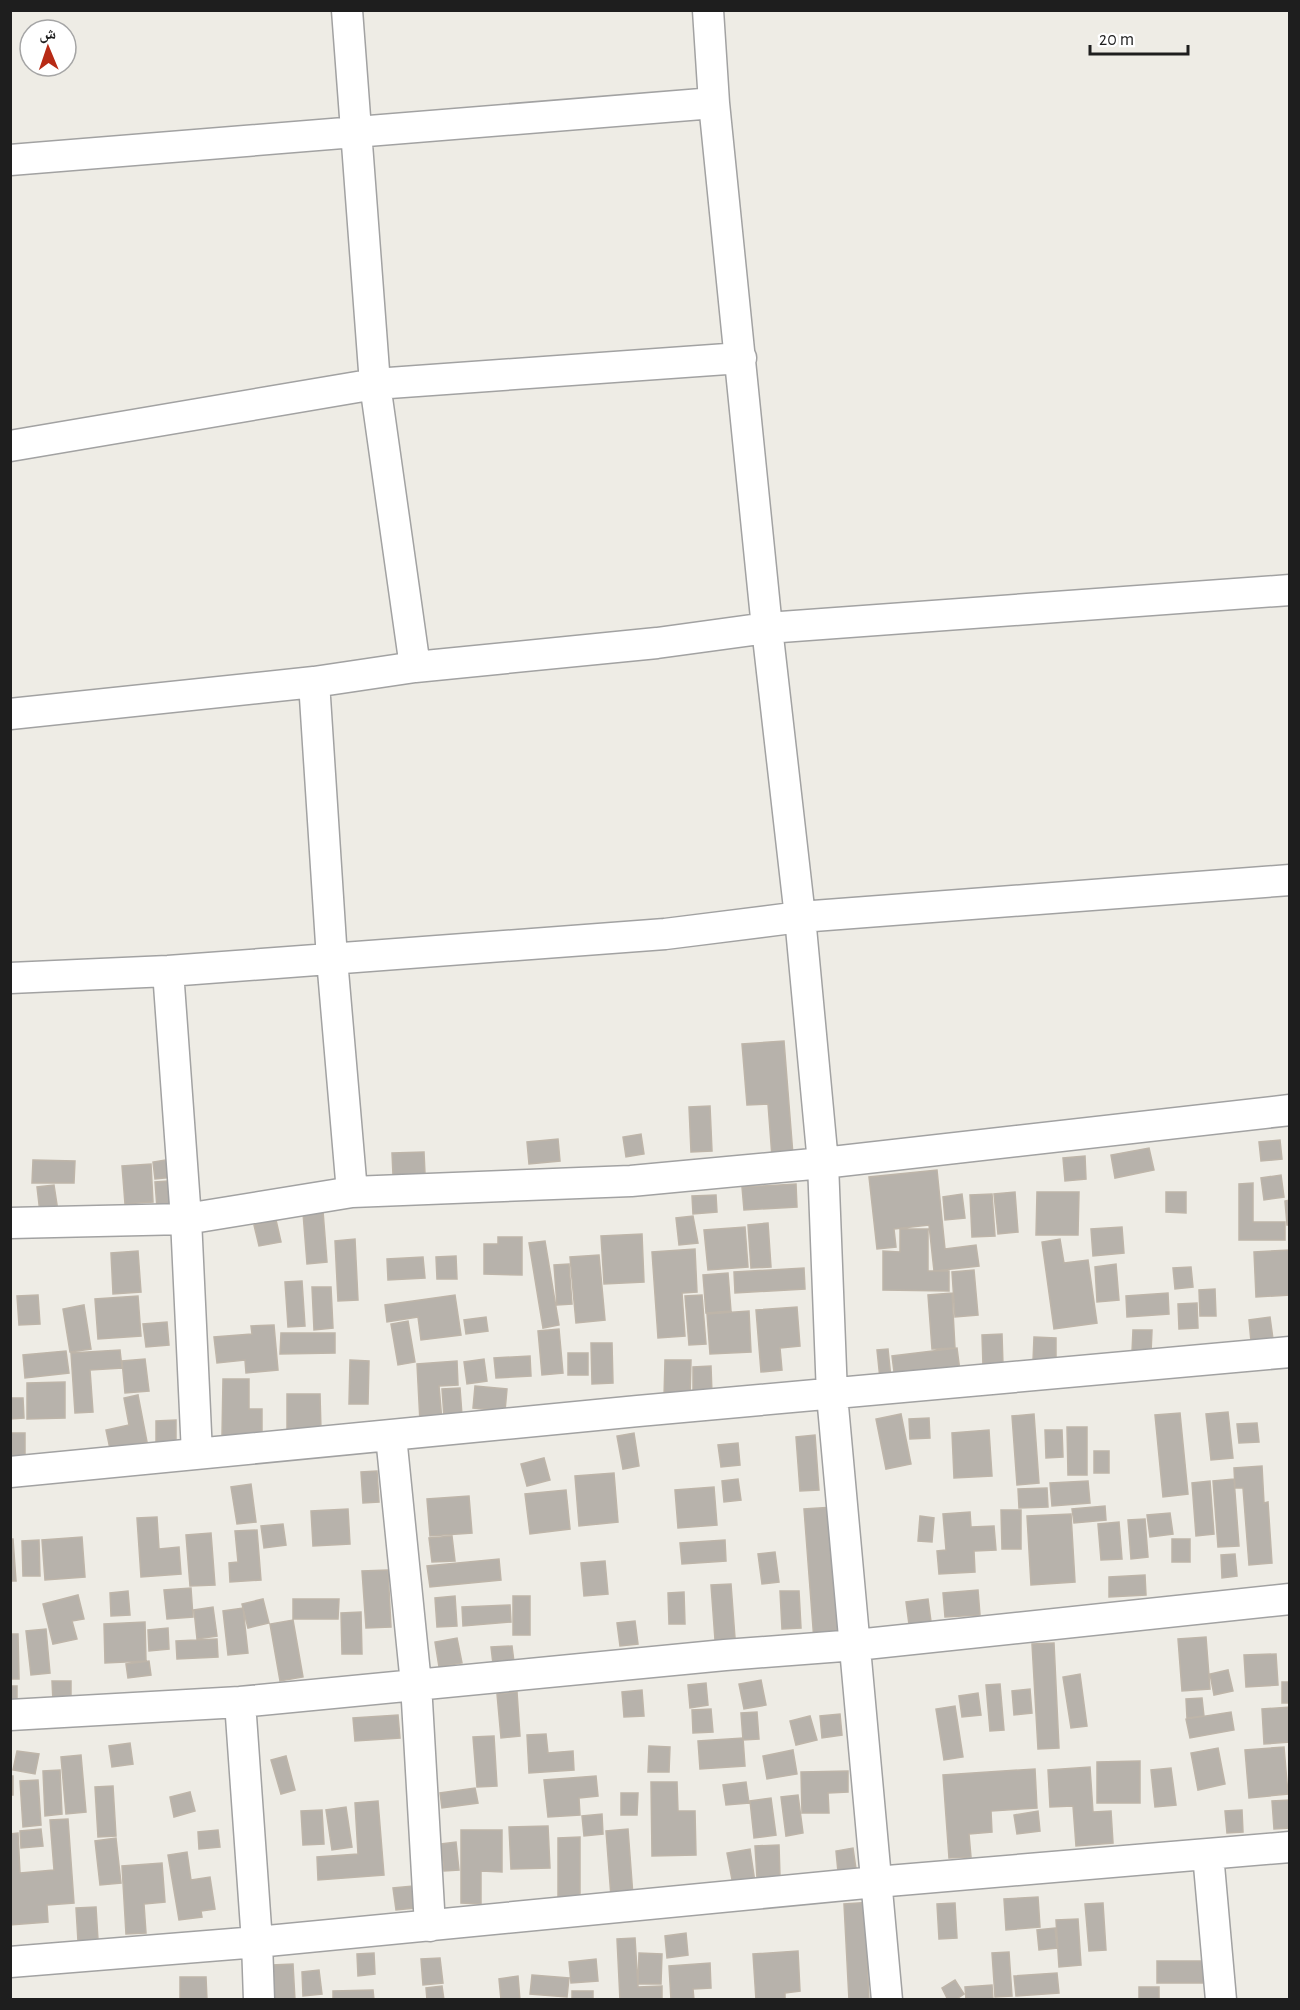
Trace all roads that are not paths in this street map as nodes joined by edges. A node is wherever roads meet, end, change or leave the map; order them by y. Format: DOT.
graph roads {
  1 [pos="347,10"];
  2 [pos="708,10"];
  3 [pos="714,103"];
  4 [pos="355,132"];
  5 [pos="10,160"];
  6 [pos="741,358"];
  7 [pos="375,384"];
  8 [pos="10,446"];
  9 [pos="1290,590"];
  10 [pos="767,628"];
  11 [pos="415,667"];
  12 [pos="314,682"];
  13 [pos="10,714"];
  14 [pos="1290,880"];
  15 [pos="800,917"];
  16 [pos="332,959"];
  17 [pos="168,971"];
  18 [pos="10,978"];
  19 [pos="1290,1110"];
  20 [pos="823,1162"];
  21 [pos="352,1192"];
  22 [pos="186,1219"];
  23 [pos="10,1223"];
  24 [pos="1290,1352"];
  25 [pos="832,1395"];
  26 [pos="391,1436"];
  27 [pos="197,1454"];
  28 [pos="10,1472"];
  29 [pos="1290,1599"];
  30 [pos="856,1645"];
  31 [pos="416,1684"];
  32 [pos="240,1702"];
  33 [pos="10,1715"];
  34 [pos="1290,1847"];
  35 [pos="1208,1854"];
  36 [pos="876,1882"];
  37 [pos="430,1926"];
  38 [pos="257,1942"];
  39 [pos="10,1962"];
  40 [pos="259,2000"];
  41 [pos="887,2000"];
  42 [pos="1221,2000"];
  1 -- 4 [label="street"];
  2 -- 3 [label="street"];
  3 -- 4 [label="street"];
  3 -- 6 [label="street"];
  4 -- 5 [label="street"];
  4 -- 7 [label="street"];
  6 -- 7 [label="street"];
  6 -- 10 [label="street"];
  7 -- 8 [label="street"];
  7 -- 11 [label="street"];
  9 -- 10 [label="street"];
  10 -- 11 [label="street"];
  10 -- 15 [label="street"];
  11 -- 12 [label="street"];
  12 -- 13 [label="street"];
  12 -- 16 [label="street"];
  14 -- 15 [label="street"];
  15 -- 16 [label="street"];
  15 -- 20 [label="street"];
  16 -- 17 [label="street"];
  16 -- 21 [label="street"];
  17 -- 18 [label="street"];
  17 -- 22 [label="street"];
  19 -- 20 [label="street"];
  20 -- 21 [label="street"];
  20 -- 25 [label="street"];
  21 -- 22 [label="street"];
  22 -- 23 [label="street"];
  22 -- 27 [label="street"];
  24 -- 25 [label="street"];
  25 -- 26 [label="street"];
  25 -- 30 [label="street"];
  26 -- 27 [label="street"];
  26 -- 31 [label="street"];
  27 -- 28 [label="street"];
  29 -- 30 [label="street"];
  30 -- 31 [label="street"];
  30 -- 36 [label="street"];
  31 -- 32 [label="street"];
  31 -- 37 [label="street"];
  32 -- 33 [label="street"];
  32 -- 38 [label="street"];
  34 -- 35 [label="street"];
  35 -- 36 [label="street"];
  35 -- 42 [label="street"];
  36 -- 37 [label="street"];
  36 -- 41 [label="street"];
  37 -- 38 [label="street"];
  38 -- 39 [label="street"];
  38 -- 40 [label="street"];
}
